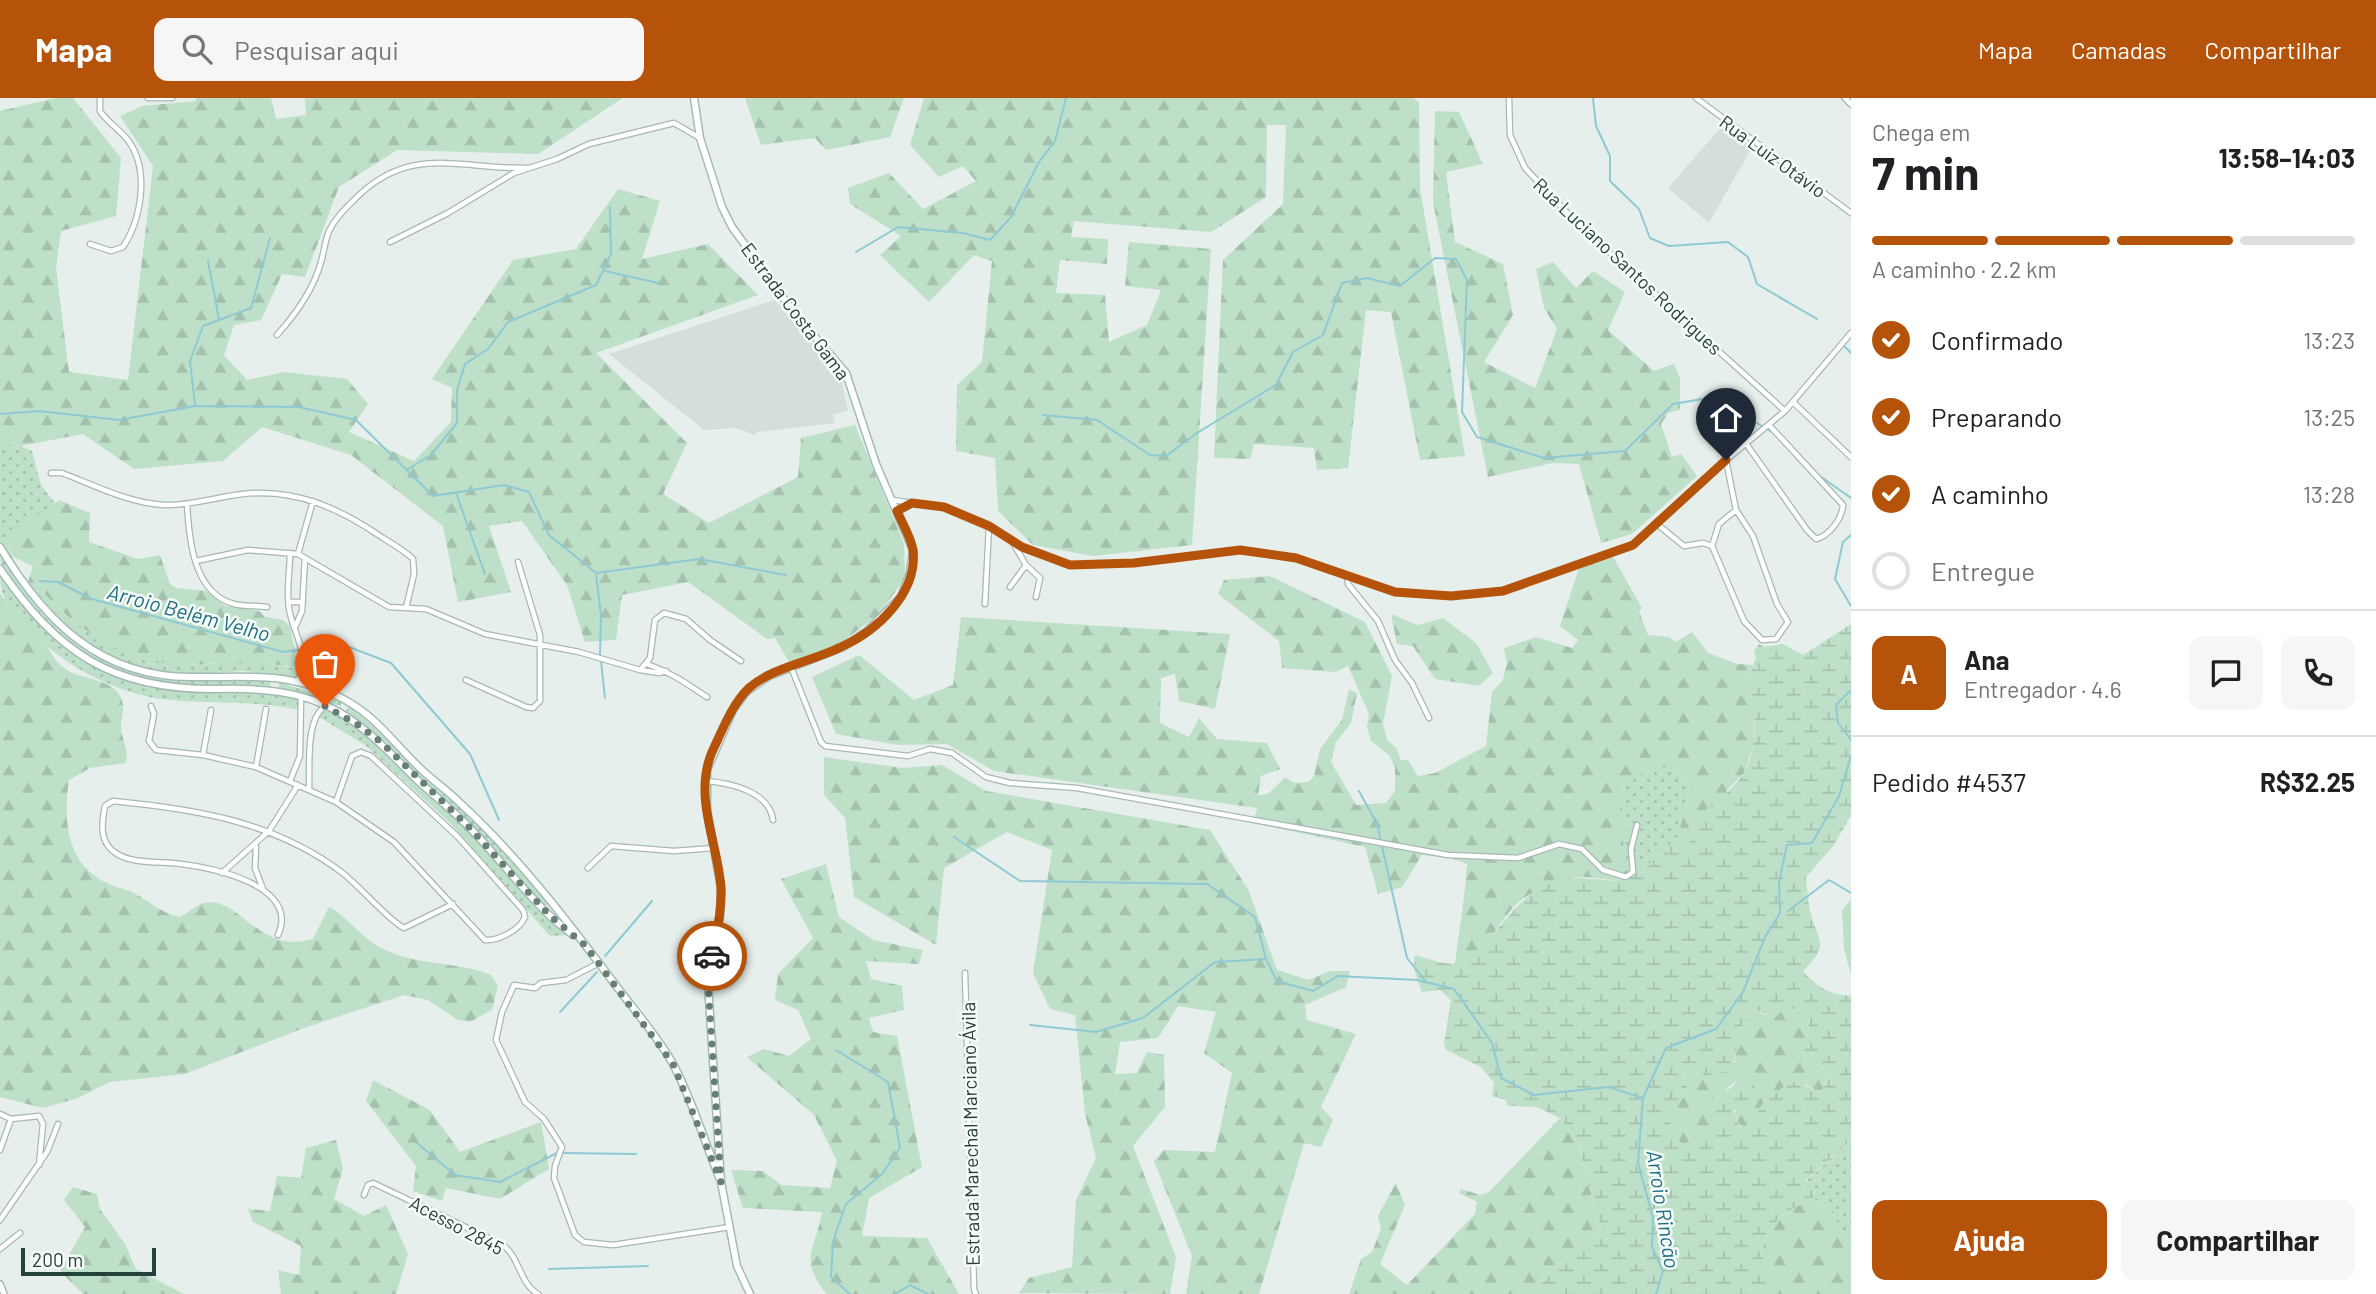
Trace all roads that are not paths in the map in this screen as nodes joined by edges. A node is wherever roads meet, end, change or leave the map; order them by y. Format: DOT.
graph roads {
  1 [pos="100,98"];
  2 [pos="148,98"];
  3 [pos="172,98"];
  4 [pos="694,98"];
  5 [pos="1509,98"];
  6 [pos="1696,98"];
  7 [pos="1845,98"];
  8 [pos="1851,104"];
  9 [pos="700,138"];
  10 [pos="527,168"];
  11 [pos="1851,213"];
  12 [pos="390,242"];
  13 [pos="90,244"];
  14 [pos="1851,333"];
  15 [pos="277,335"];
  16 [pos="1794,403"];
  17 [pos="1785,411"];
  18 [pos="1770,426"];
  19 [pos="1747,445"];
  20 [pos="1851,457"];
  21 [pos="1726,460"];
  22 [pos="51,473"];
  23 [pos="892,500"];
  24 [pos="313,501"];
  25 [pos="912,503"];
  26 [pos="187,504"];
  27 [pos="1735,510"];
  28 [pos="897,511"];
  29 [pos="1657,524"];
  30 [pos="989,526"];
  31 [pos="1011,540"];
  32 [pos="1712,546"];
  33 [pos="0,547"];
  34 [pos="290,552"];
  35 [pos="298,554"];
  36 [pos="306,558"];
  37 [pos="196,561"];
  38 [pos="518,562"];
  39 [pos="1026,565"];
  40 [pos="0,569"];
  41 [pos="1347,575"];
  42 [pos="1010,587"];
  43 [pos="1036,597"];
  44 [pos="289,602"];
  45 [pos="303,602"];
  46 [pos="985,604"];
  47 [pos="267,607"];
  48 [pos="406,608"];
  49 [pos="296,626"];
  50 [pos="542,647"];
  51 [pos="302,661"];
  52 [pos="741,661"];
  53 [pos="647,664"];
  54 [pos="791,667"];
  55 [pos="640,670"];
  56 [pos="666,671"];
  57 [pos="283,678"];
  58 [pos="466,680"];
  59 [pos="297,681"];
  60 [pos="311,685"];
  61 [pos="276,691"];
  62 [pos="301,696"];
  63 [pos="707,696"];
  64 [pos="342,698"];
  65 [pos="151,706"];
  66 [pos="325,706"];
  67 [pos="266,709"];
  68 [pos="211,710"];
  69 [pos="337,711"];
  70 [pos="1429,718"];
  71 [pos="302,728"];
  72 [pos="313,730"];
  73 [pos="203,755"];
  74 [pos="256,767"];
  75 [pos="290,781"];
  76 [pos="705,781"];
  77 [pos="298,785"];
  78 [pos="309,789"];
  79 [pos="336,802"];
  80 [pos="773,820"];
  81 [pos="1637,825"];
  82 [pos="269,831"];
  83 [pos="257,846"];
  84 [pos="714,848"];
  85 [pos="588,868"];
  86 [pos="222,874"];
  87 [pos="263,890"];
  88 [pos="453,904"];
  89 [pos="278,936"];
  90 [pos="585,945"];
  91 [pos="599,963"];
  92 [pos="965,973"];
  93 [pos="0,1114"];
  94 [pos="11,1119"];
  95 [pos="58,1124"];
  96 [pos="705,1142"];
  97 [pos="719,1143"];
  98 [pos="0,1150"];
  99 [pos="39,1165"];
  100 [pos="721,1182"];
  101 [pos="365,1195"];
  102 [pos="0,1220"];
  103 [pos="730,1227"];
  104 [pos="20,1233"];
  105 [pos="0,1249"];
  106 [pos="0,1284"];
  107 [pos="4,1294"];
  108 [pos="538,1294"];
  109 [pos="750,1294"];
  110 [pos="976,1294"];
  1 -- 13 [label="street"];
  2 -- 3 [label="street"];
  4 -- 9 [label="main road, Estrada Costa Gama"];
  5 -- 17 [label="street, Rua Luciano Santos Rodrigues"];
  6 -- 11 [label="street, Rua Luiz Otávio"];
  7 -- 8 [label="street"];
  9 -- 10 [label="street"];
  9 -- 23 [label="main road, Estrada Costa Gama"];
  10 -- 12 [label="street"];
  10 -- 15 [label="street"];
  14 -- 16 [label="street"];
  16 -- 17 [label="street"];
  16 -- 20 [label="street"];
  17 -- 18 [label="street"];
  18 -- 19 [label="street"];
  18 -- 19 [label="street"];
  19 -- 21 [label="street"];
  21 -- 27 [label="street"];
  21 -- 29 [label="street"];
  22 -- 26 [label="street"];
  23 -- 25 [label="street"];
  23 -- 28 [label="main road, Estrada Costa Gama"];
  24 -- 26 [label="street"];
  24 -- 35 [label="street"];
  24 -- 48 [label="street"];
  25 -- 28 [label="street"];
  25 -- 30 [label="street"];
  26 -- 37 [label="street"];
  27 -- 32 [label="street"];
  27 -- 32 [label="street"];
  28 -- 54 [label="main road, Estrada Costa Gama"];
  29 -- 32 [label="street"];
  29 -- 41 [label="street"];
  30 -- 31 [label="street"];
  30 -- 46 [label="street"];
  31 -- 39 [label="street"];
  31 -- 41 [label="street"];
  33 -- 57 [label="main road"];
  34 -- 35 [label="street"];
  34 -- 37 [label="street"];
  34 -- 44 [label="street"];
  35 -- 36 [label="street"];
  36 -- 45 [label="street"];
  36 -- 48 [label="street"];
  37 -- 47 [label="street"];
  38 -- 50 [label="street"];
  39 -- 42 [label="street"];
  39 -- 43 [label="street"];
  40 -- 61 [label="main road"];
  41 -- 70 [label="street"];
  44 -- 45 [label="street"];
  44 -- 49 [label="street"];
  45 -- 49 [label="street"];
  48 -- 50 [label="street"];
  49 -- 51 [label="street"];
  50 -- 55 [label="street"];
  50 -- 58 [label="street"];
  51 -- 59 [label="street"];
  51 -- 60 [label="street"];
  52 -- 53 [label="street"];
  53 -- 55 [label="street"];
  53 -- 56 [label="street"];
  54 -- 76 [label="main road, Estrada Costa Gama"];
  54 -- 81 [label="street"];
  55 -- 56 [label="street"];
  56 -- 63 [label="street"];
  57 -- 59 [label="main road"];
  57 -- 61 [label="main road"];
  59 -- 60 [label="main road"];
  60 -- 64 [label="main road"];
  61 -- 62 [label="main road"];
  62 -- 66 [label="main road"];
  62 -- 71 [label="street"];
  64 -- 69 [label="main road"];
  64 -- 90 [label="main road"];
  65 -- 73 [label="street"];
  66 -- 69 [label="main road"];
  66 -- 72 [label="street"];
  67 -- 74 [label="street"];
  68 -- 73 [label="street"];
  69 -- 90 [label="main road"];
  71 -- 72 [label="street"];
  71 -- 75 [label="street"];
  72 -- 78 [label="street"];
  73 -- 74 [label="street"];
  74 -- 75 [label="street"];
  75 -- 77 [label="street"];
  76 -- 80 [label="street"];
  76 -- 84 [label="main road, Estrada Costa Gama"];
  77 -- 78 [label="street"];
  77 -- 82 [label="street"];
  78 -- 79 [label="street"];
  79 -- 88 [label="street"];
  79 -- 88 [label="street"];
  82 -- 83 [label="street"];
  82 -- 86 [label="street"];
  82 -- 88 [label="street"];
  83 -- 86 [label="street"];
  83 -- 87 [label="street"];
  84 -- 85 [label="street"];
  84 -- 97 [label="main road, Estrada Costa Gama"];
  86 -- 87 [label="street"];
  87 -- 89 [label="street"];
  90 -- 91 [label="main road"];
  91 -- 96 [label="main road"];
  91 -- 103 [label="street"];
  92 -- 110 [label="street, Estrada Marechal Marciano Ávila"];
  93 -- 94 [label="street"];
  94 -- 98 [label="street"];
  94 -- 99 [label="street"];
  95 -- 99 [label="street"];
  96 -- 97 [label="main road"];
  96 -- 100 [label="main road"];
  97 -- 100 [label="main road, Estrada Costa Gama"];
  99 -- 102 [label="street"];
  100 -- 103 [label="main road, Estrada Costa Gama"];
  101 -- 108 [label="street, Acesso 2845"];
  103 -- 109 [label="main road, Estrada Costa Gama"];
  104 -- 105 [label="street"];
  106 -- 107 [label="street"];
}
